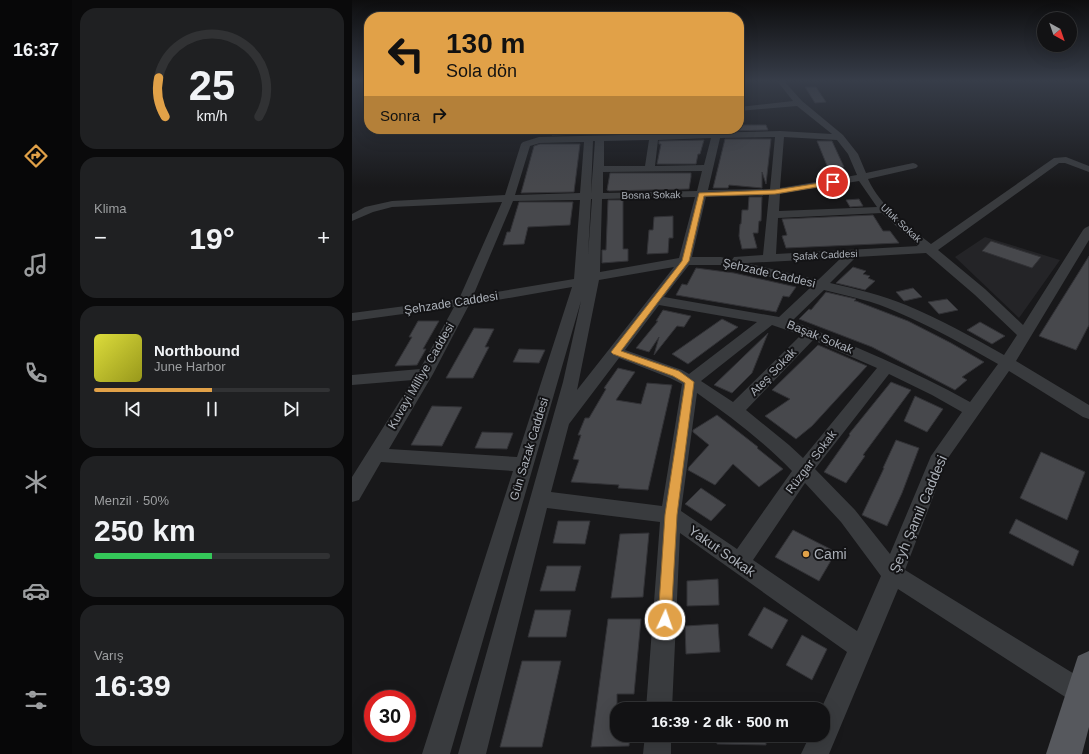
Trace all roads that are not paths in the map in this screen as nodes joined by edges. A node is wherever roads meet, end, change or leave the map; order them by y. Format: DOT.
graph roads {
  1 [pos="815,116"];
  2 [pos="780,134"];
  3 [pos="716,135"];
  4 [pos="654,137"];
  5 [pos="840,137"];
  6 [pos="595,139"];
  7 [pos="913,166"];
  8 [pos="650,168"];
  9 [pos="709,168"];
  10 [pos="599,169"];
  11 [pos="1089,169"];
  12 [pos="862,177"];
  13 [pos="775,192"];
  14 [pos="702,194"];
  15 [pos="591,196"];
  16 [pos="510,198"];
  17 [pos="885,210"];
  18 [pos="773,215"];
  19 [pos="352,218"];
  20 [pos="1089,230"];
  21 [pos="930,250"];
  22 [pos="852,254"];
  23 [pos="1075,254"];
  24 [pos="769,258"];
  25 [pos="1089,258"];
  26 [pos="685,261"];
  27 [pos="720,261"];
  28 [pos="587,280"];
  29 [pos="821,285"];
  30 [pos="656,300"];
  31 [pos="464,302"];
  32 [pos="352,317"];
  33 [pos="775,321"];
  34 [pos="811,333"];
  35 [pos="1024,333"];
  36 [pos="616,352"];
  37 [pos="1007,363"];
  38 [pos="887,366"];
  39 [pos="425,374"];
  40 [pos="352,380"];
  41 [pos="690,382"];
  42 [pos="735,411"];
  43 [pos="973,411"];
  44 [pos="1089,413"];
  45 [pos="560,425"];
  46 [pos="375,455"];
  47 [pos="524,465"];
  48 [pos="804,469"];
  49 [pos="352,494"];
  50 [pos="540,499"];
  51 [pos="671,515"];
  52 [pos="739,563"];
  53 [pos="893,574"];
  54 [pos="861,648"];
  55 [pos="1085,680"];
  56 [pos="660,702"];
  57 [pos="658,742"];
  58 [pos="436,754"];
  59 [pos="472,754"];
  60 [pos="657,754"];
  61 [pos="816,754"];
  62 [pos="1064,754"];
  1 -- 5 [label="street, Ufuk Sokak"];
  2 -- 3 [label="street"];
  2 -- 5 [label="street"];
  2 -- 13 [label="street"];
  3 -- 4 [label="street"];
  3 -- 9 [label="street"];
  4 -- 6 [label="street"];
  4 -- 8 [label="street"];
  5 -- 12 [label="street, Ufuk Sokak"];
  6 -- 10 [label="street, Gün Sazak Caddesi"];
  6 -- 15 [label="street, Gün Sazak Caddesi"];
  6 -- 16 [label="street, Kuvayi Milliye Caddesi"];
  7 -- 12 [label="street, Bosna Sokak"];
  8 -- 9 [label="street"];
  8 -- 10 [label="street"];
  9 -- 14 [label="street"];
  10 -- 15 [label="street, Gün Sazak Caddesi"];
  11 -- 21 [label="street"];
  12 -- 13 [label="street, Bosna Sokak"];
  12 -- 17 [label="street, Ufuk Sokak"];
  13 -- 14 [label="street, Bosna Sokak"];
  13 -- 18 [label="street"];
  14 -- 15 [label="street, Bosna Sokak"];
  14 -- 26 [label="street"];
  15 -- 16 [label="street, Bosna Sokak"];
  15 -- 28 [label="street, Gün Sazak Caddesi"];
  16 -- 19 [label="street, Bosna Sokak"];
  16 -- 31 [label="street, Kuvayi Milliye Caddesi"];
  17 -- 18 [label="street"];
  17 -- 21 [label="street, Ufuk Sokak"];
  18 -- 24 [label="street"];
  20 -- 23 [label="street, Şeyh Şamil Caddesi"];
  21 -- 22 [label="street, Şafak Caddesi"];
  21 -- 35 [label="street, Ufuk Sokak"];
  22 -- 24 [label="street, Şafak Caddesi"];
  22 -- 29 [label="street"];
  23 -- 25 [label="street"];
  23 -- 35 [label="street, Şeyh Şamil Caddesi"];
  24 -- 27 [label="street, Şafak Caddesi"];
  26 -- 27 [label="street, Şehzade Caddesi"];
  26 -- 28 [label="street, Şehzade Caddesi"];
  26 -- 30 [label="street"];
  27 -- 29 [label="street, Şehzade Caddesi"];
  28 -- 31 [label="street, Şehzade Caddesi"];
  28 -- 45 [label="street, Gün Sazak Caddesi"];
  28 -- 47 [label="street, Gün Sazak Caddesi"];
  29 -- 33 [label="street"];
  29 -- 37 [label="street, Şehzade Caddesi"];
  30 -- 33 [label="street, Başak Sokak"];
  30 -- 36 [label="street"];
  31 -- 32 [label="street, Şehzade Caddesi"];
  31 -- 39 [label="street, Kuvayi Milliye Caddesi"];
  33 -- 34 [label="street, Başak Sokak"];
  33 -- 41 [label="street"];
  34 -- 38 [label="street, Başak Sokak"];
  34 -- 42 [label="street, Ateş Sokak"];
  35 -- 37 [label="street, Şeyh Şamil Caddesi"];
  36 -- 41 [label="street"];
  36 -- 45 [label="street"];
  37 -- 43 [label="street, Şeyh Şamil Caddesi"];
  37 -- 44 [label="street, Şehzade Caddesi"];
  38 -- 43 [label="street, Başak Sokak"];
  38 -- 48 [label="street, Rüzgar Sokak"];
  39 -- 40 [label="street"];
  39 -- 46 [label="street, Kuvayi Milliye Caddesi"];
  41 -- 42 [label="street"];
  41 -- 51 [label="street"];
  42 -- 48 [label="street"];
  43 -- 53 [label="street, Şeyh Şamil Caddesi"];
  45 -- 50 [label="street, Gün Sazak Caddesi"];
  46 -- 47 [label="street"];
  46 -- 49 [label="street, Kuvayi Milliye Caddesi"];
  47 -- 58 [label="street, Gün Sazak Caddesi"];
  48 -- 52 [label="street, Rüzgar Sokak"];
  48 -- 53 [label="street"];
  50 -- 51 [label="street, Yakut Sokak"];
  50 -- 59 [label="street, Gün Sazak Caddesi"];
  51 -- 52 [label="street, Yakut Sokak"];
  51 -- 56 [label="street"];
  52 -- 54 [label="street, Yakut Sokak"];
  53 -- 54 [label="street, Şeyh Şamil Caddesi"];
  53 -- 55 [label="street"];
  54 -- 61 [label="street, Şeyh Şamil Caddesi"];
  55 -- 62 [label="main road"];
  57 -- 60 [label="street"];
}
